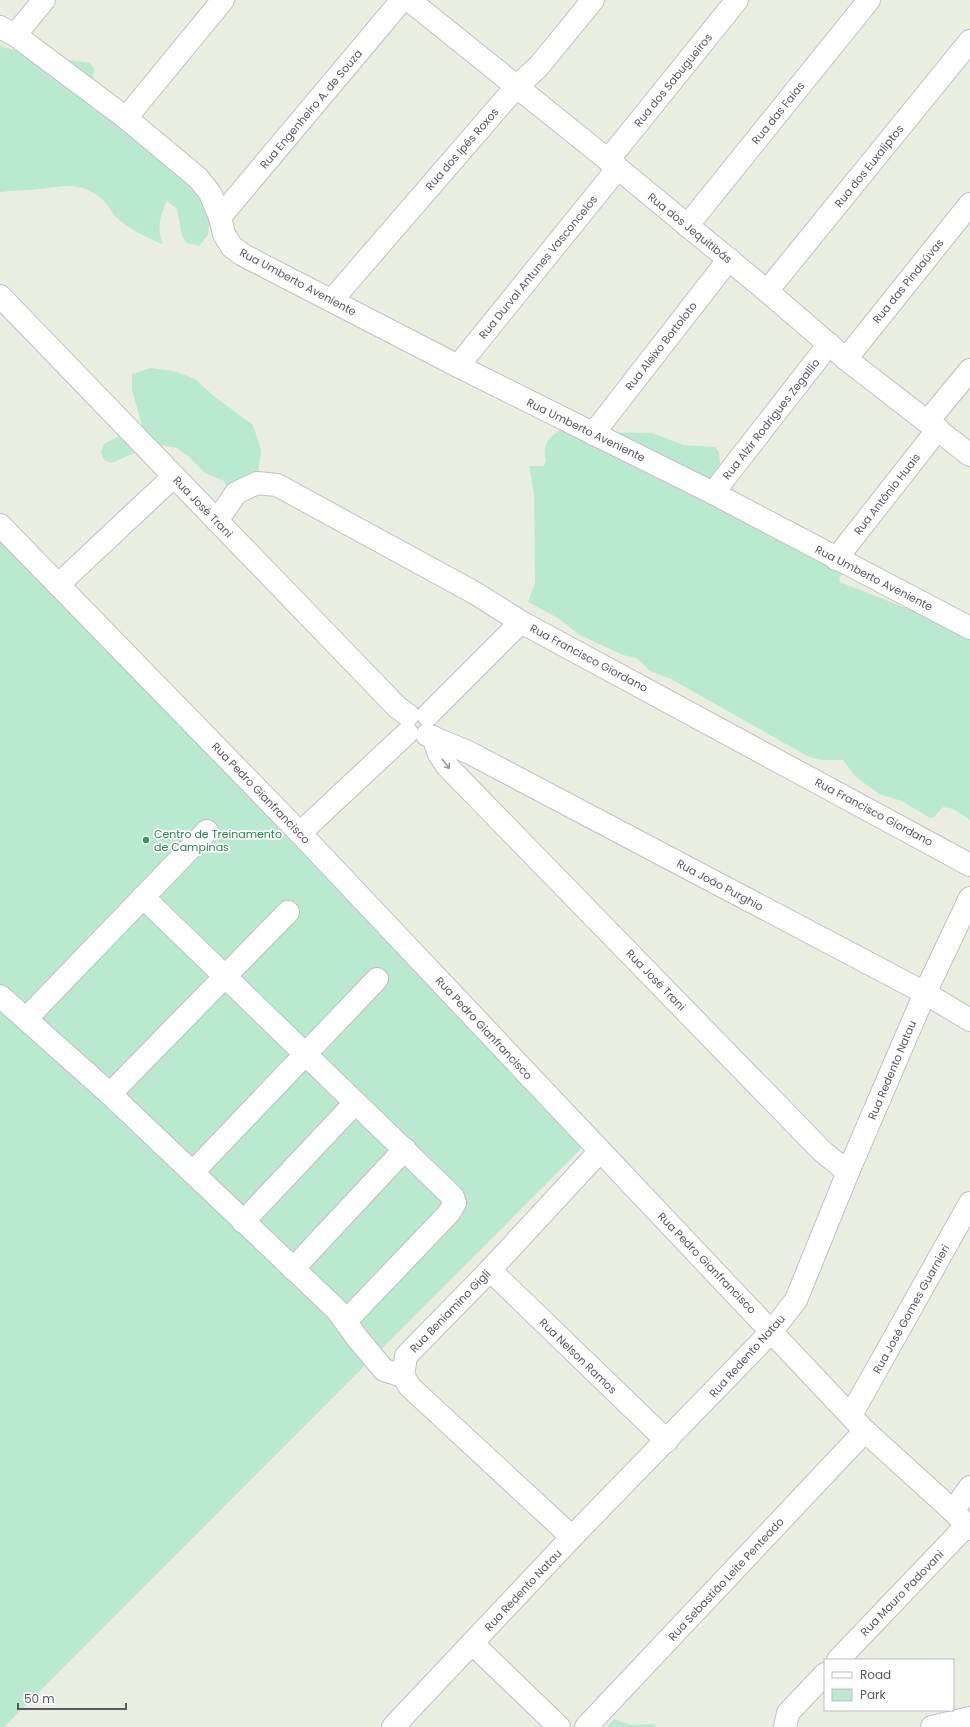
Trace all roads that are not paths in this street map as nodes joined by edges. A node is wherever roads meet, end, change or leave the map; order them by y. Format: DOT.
graph roads {
  1 [pos="44,0"];
  2 [pos="223,0"];
  3 [pos="402,0"];
  4 [pos="409,0"];
  5 [pos="593,0"];
  6 [pos="737,0"];
  7 [pos="869,0"];
  8 [pos="8,31"];
  9 [pos="970,41"];
  10 [pos="516,87"];
  11 [pos="126,118"];
  12 [pos="613,164"];
  13 [pos="970,204"];
  14 [pos="220,217"];
  15 [pos="686,226"];
  16 [pos="729,259"];
  17 [pos="767,291"];
  18 [pos="0,296"];
  19 [pos="332,300"];
  20 [pos="829,344"];
  21 [pos="846,359"];
  22 [pos="458,366"];
  23 [pos="970,370"];
  24 [pos="933,425"];
  25 [pos="593,434"];
  26 [pos="970,455"];
  27 [pos="173,477"];
  28 [pos="713,493"];
  29 [pos="217,521"];
  30 [pos="0,525"];
  31 [pos="836,559"];
  32 [pos="58,585"];
  33 [pos="521,622"];
  34 [pos="970,628"];
  35 [pos="423,727"];
  36 [pos="468,752"];
  37 [pos="468,785"];
  38 [pos="207,831"];
  39 [pos="300,833"];
  40 [pos="970,865"];
  41 [pos="143,897"];
  42 [pos="970,898"];
  43 [pos="288,912"];
  44 [pos="226,976"];
  45 [pos="377,979"];
  46 [pos="925,993"];
  47 [pos="0,996"];
  48 [pos="26,1019"];
  49 [pos="970,1020"];
  50 [pos="306,1054"];
  51 [pos="110,1094"];
  52 [pos="355,1103"];
  53 [pos="405,1149"];
  54 [pos="600,1151"];
  55 [pos="193,1172"];
  56 [pos="848,1172"];
  57 [pos="970,1203"];
  58 [pos="243,1222"];
  59 [pos="293,1269"];
  60 [pos="490,1270"];
  61 [pos="346,1321"];
  62 [pos="772,1331"];
  63 [pos="403,1376"];
  64 [pos="852,1415"];
  65 [pos="865,1431"];
  66 [pos="667,1441"];
  67 [pos="970,1487"];
  68 [pos="963,1522"];
  69 [pos="572,1537"];
  70 [pos="472,1644"];
  71 [pos="839,1659"];
  72 [pos="824,1675"];
  73 [pos="970,1718"];
  74 [pos="393,1727"];
  75 [pos="559,1727"];
  76 [pos="586,1727"];
  77 [pos="785,1727"];
  78 [pos="932,1727"];
  1 -- 8 [label="street"];
  2 -- 11 [label="street"];
  3 -- 14 [label="street, Rua Engenheiro A. de Souza"];
  4 -- 10 [label="street, Rua dos Jequitibás"];
  5 -- 10 [label="street, Rua dos Ipês Roxos"];
  6 -- 12 [label="street, Rua dos Sabugueiros"];
  7 -- 15 [label="street, Rua das Faias"];
  8 -- 11 [label="street, Rua Umberto Aveniente"];
  9 -- 17 [label="street, Rua dos Euxaliptos"];
  10 -- 12 [label="street, Rua dos Jequitibás"];
  10 -- 19 [label="street, Rua dos Ipês Roxos"];
  11 -- 14 [label="street, Rua Umberto Aveniente"];
  12 -- 15 [label="street, Rua dos Jequitibás"];
  12 -- 22 [label="street, Rua Durval Antunes Vasconcelos"];
  13 -- 21 [label="street, Rua das Pindaúvas"];
  14 -- 19 [label="street, Rua Umberto Aveniente"];
  15 -- 16 [label="street, Rua dos Jequitibás"];
  16 -- 17 [label="street, Rua dos Jequitibás"];
  16 -- 25 [label="street, Rua Aleixo Bortoloto"];
  17 -- 20 [label="street, Rua dos Jequitibás"];
  18 -- 27 [label="street, Rua José Trani"];
  19 -- 22 [label="street, Rua Umberto Aveniente"];
  20 -- 21 [label="street, Rua dos Jequitibás"];
  20 -- 28 [label="street, Rua Alzir Rodrigues Zegallio"];
  21 -- 24 [label="street, Rua dos Jequitibás"];
  22 -- 25 [label="street, Rua Umberto Aveniente"];
  23 -- 24 [label="street, Rua Antônio Huais"];
  24 -- 26 [label="street, Rua dos Jequitibás"];
  24 -- 31 [label="street, Rua Antônio Huais"];
  25 -- 28 [label="street, Rua Umberto Aveniente"];
  27 -- 29 [label="street, Rua José Trani"];
  27 -- 32 [label="street"];
  28 -- 31 [label="street, Rua Umberto Aveniente"];
  29 -- 33 [label="street, Rua Francisco Giordano"];
  29 -- 35 [label="street, Rua José Trani"];
  30 -- 32 [label="street, Rua Pedro Gianfrancisco"];
  31 -- 34 [label="street, Rua Umberto Aveniente"];
  32 -- 39 [label="street, Rua Pedro Gianfrancisco"];
  33 -- 35 [label="street"];
  33 -- 40 [label="street, Rua Francisco Giordano"];
  35 -- 36 [label="street, Rua João Purghio"];
  35 -- 37 [label="street, Rua José Trani, one-way"];
  35 -- 39 [label="street"];
  36 -- 37 [label="street"];
  36 -- 46 [label="street, Rua João Purghio"];
  37 -- 56 [label="street, Rua José Trani"];
  38 -- 41 [label="street"];
  39 -- 54 [label="street, Rua Pedro Gianfrancisco"];
  41 -- 44 [label="street"];
  41 -- 48 [label="street"];
  42 -- 46 [label="street, Rua Redento Natau"];
  43 -- 44 [label="street"];
  44 -- 50 [label="street"];
  44 -- 51 [label="street"];
  45 -- 50 [label="street"];
  46 -- 49 [label="street, Rua João Purghio"];
  46 -- 56 [label="street, Rua Redento Natau"];
  47 -- 48 [label="street"];
  48 -- 51 [label="street"];
  50 -- 52 [label="street"];
  50 -- 55 [label="street"];
  51 -- 55 [label="street"];
  52 -- 53 [label="street"];
  52 -- 58 [label="street"];
  53 -- 59 [label="street"];
  53 -- 61 [label="street"];
  54 -- 60 [label="street, Rua Beniamino Gigli"];
  54 -- 62 [label="street, Rua Pedro Gianfrancisco"];
  55 -- 58 [label="street"];
  56 -- 62 [label="street, Rua Redento Natau"];
  57 -- 64 [label="street, Rua José Gomes Guarnieri"];
  58 -- 59 [label="street"];
  59 -- 61 [label="street"];
  60 -- 63 [label="street, Rua Beniamino Gigli"];
  60 -- 66 [label="street, Rua Nelson Ramos"];
  61 -- 63 [label="street"];
  62 -- 64 [label="street, Rua Pedro Gianfrancisco"];
  62 -- 66 [label="street, Rua Redento Natau"];
  63 -- 69 [label="street"];
  64 -- 65 [label="street, Rua Pedro Gianfrancisco"];
  65 -- 68 [label="street, Rua Pedro Gianfrancisco"];
  65 -- 76 [label="street, Rua Sebastião Leite Penteado"];
  66 -- 69 [label="street, Rua Redento Natau"];
  67 -- 68 [label="street, Rua Mauro Padovani"];
  68 -- 71 [label="street, Rua Mauro Padovani"];
  69 -- 70 [label="street, Rua Redento Natau"];
  70 -- 74 [label="street, Rua Redento Natau"];
  70 -- 75 [label="street"];
  72 -- 77 [label="street"];
  73 -- 78 [label="street"];
}
